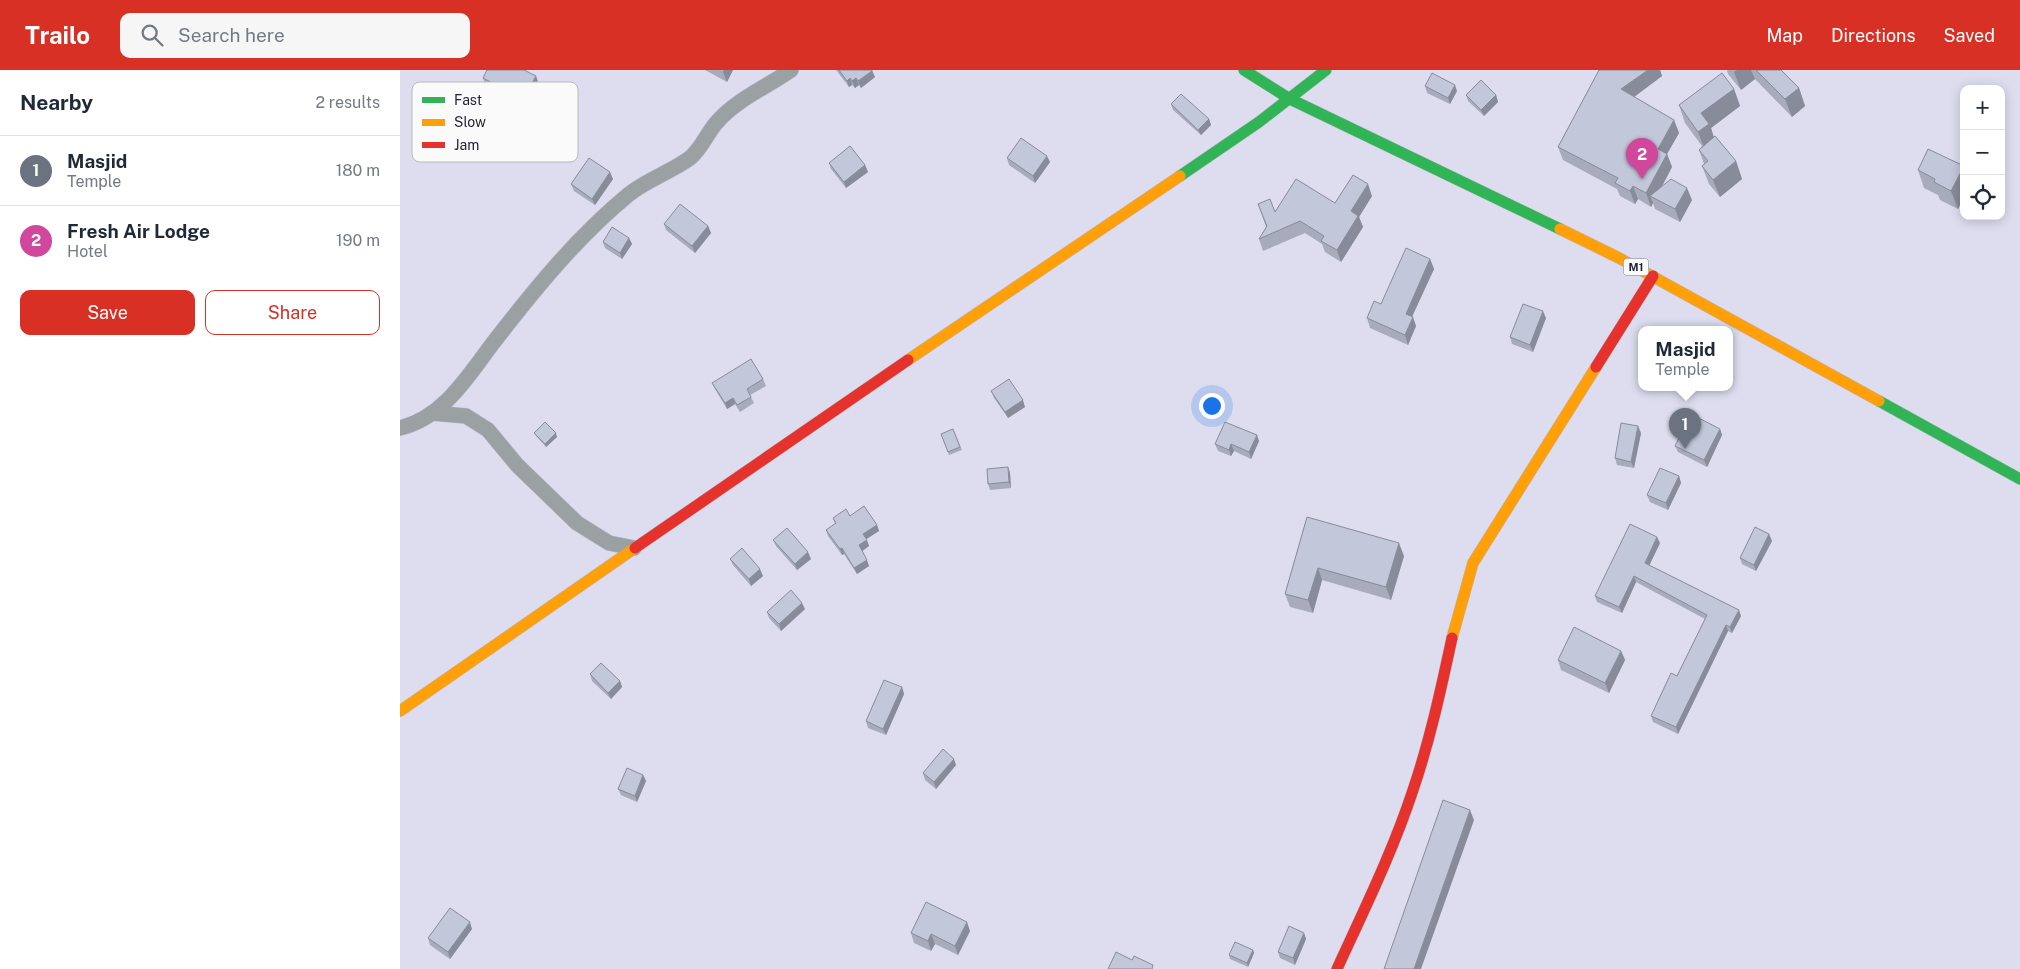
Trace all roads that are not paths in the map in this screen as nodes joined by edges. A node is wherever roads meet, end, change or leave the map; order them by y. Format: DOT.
graph roads {
  1 [pos="792,70"];
  2 [pos="1244,70"];
  3 [pos="1326,70"];
  4 [pos="1290,99"];
  5 [pos="1652,276"];
  6 [pos="432,413"];
  7 [pos="400,428"];
  8 [pos="2020,479"];
  9 [pos="634,548"];
  10 [pos="400,711"];
  11 [pos="1337,969"];
  1 -- 6 [label="street"];
  2 -- 4 [label="street, M1"];
  3 -- 4 [label="street"];
  4 -- 5 [label="street, M1"];
  4 -- 9 [label="street"];
  5 -- 8 [label="street, M1"];
  5 -- 11 [label="street"];
  6 -- 7 [label="street"];
  6 -- 9 [label="street"];
  9 -- 10 [label="street"];
}
